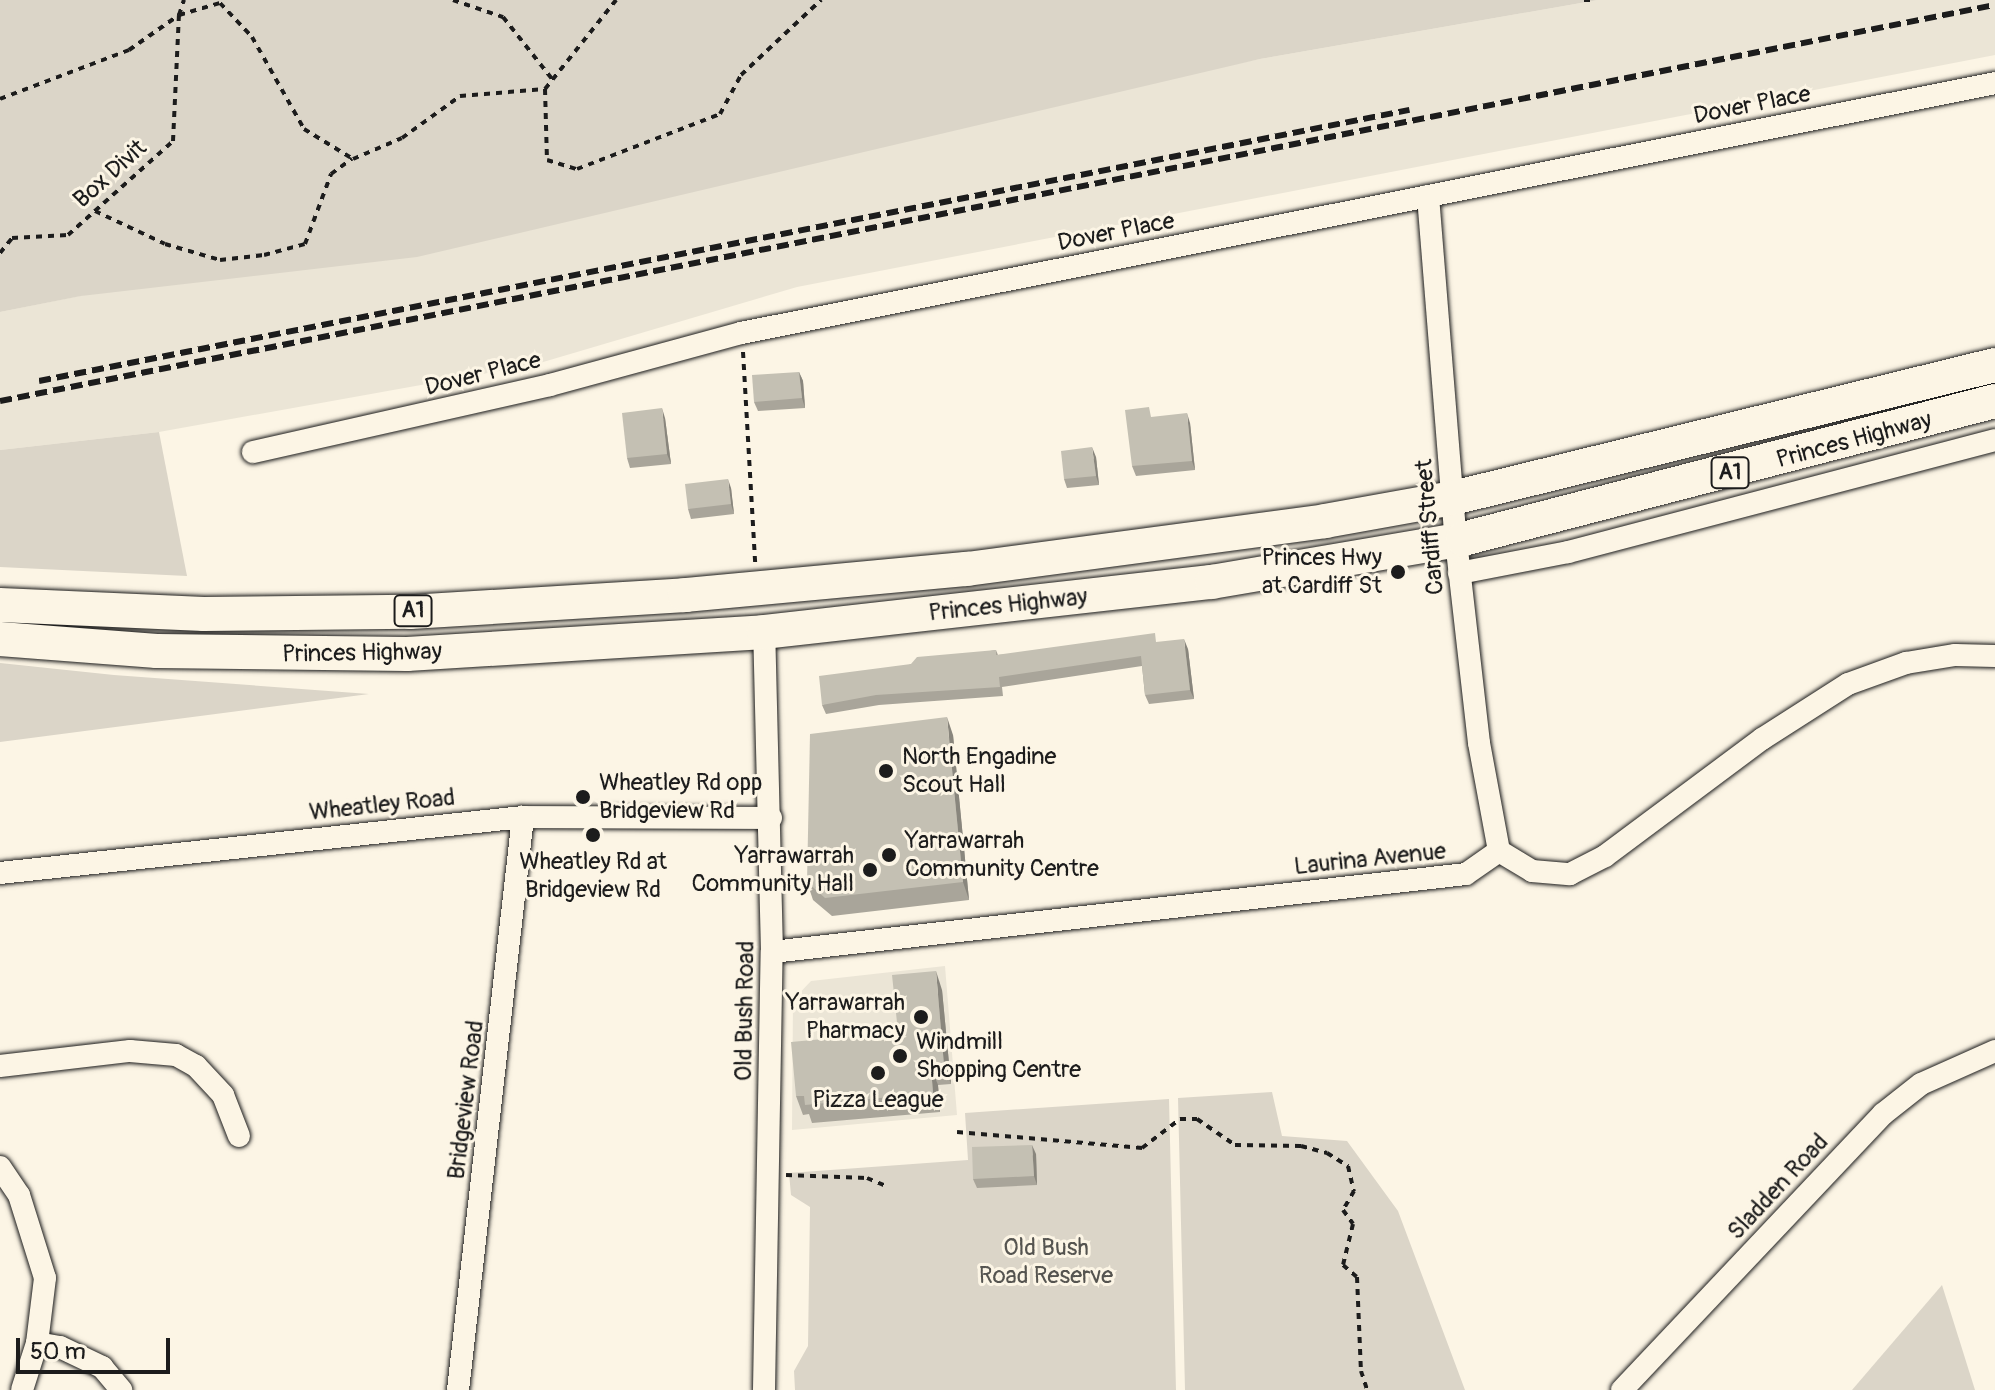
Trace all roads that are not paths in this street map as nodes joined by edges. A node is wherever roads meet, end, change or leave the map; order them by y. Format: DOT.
graph roads {
  1 [pos="1995,83"];
  2 [pos="1428,196"];
  3 [pos="1995,365"];
  4 [pos="1995,401"];
  5 [pos="1995,440"];
  6 [pos="253,452"];
  7 [pos="1453,498"];
  8 [pos="1457,557"];
  9 [pos="846,582"];
  10 [pos="0,605"];
  11 [pos="433,610"];
  12 [pos="764,632"];
  13 [pos="0,639"];
  14 [pos="1995,656"];
  15 [pos="523,817"];
  16 [pos="771,818"];
  17 [pos="1499,851"];
  18 [pos="0,873"];
  19 [pos="772,952"];
  20 [pos="1995,1051"];
  21 [pos="0,1066"];
  22 [pos="239,1136"];
  23 [pos="0,1167"];
  24 [pos="37,1343"];
  25 [pos="22,1390"];
  26 [pos="121,1390"];
  27 [pos="458,1390"];
  28 [pos="764,1390"];
  29 [pos="1622,1390"];
  1 -- 2 [label="street, Dover Place"];
  2 -- 6 [label="street, Dover Place"];
  2 -- 7 [label="street, Cardiff Street"];
  3 -- 7 [label="highway, Princes Highway / A1"];
  4 -- 8 [label="highway, Princes Highway / A1"];
  5 -- 8 [label="street"];
  7 -- 8 [label="street, Cardiff Street"];
  7 -- 9 [label="highway, Princes Highway / A1"];
  8 -- 12 [label="highway, Princes Highway / A1"];
  8 -- 17 [label="street, Cardiff Street"];
  9 -- 11 [label="highway, Princes Highway / A1"];
  9 -- 12 [label="highway"];
  10 -- 11 [label="highway, Princes Highway / A1"];
  11 -- 12 [label="highway"];
  12 -- 13 [label="highway, Princes Highway / A1"];
  12 -- 16 [label="street, Old Bush Road"];
  14 -- 17 [label="street"];
  15 -- 16 [label="street, Wheatley Road"];
  15 -- 18 [label="street, Wheatley Road"];
  15 -- 27 [label="street, Bridgeview Road"];
  16 -- 19 [label="street, Old Bush Road"];
  17 -- 19 [label="street, Laurina Avenue"];
  19 -- 28 [label="street, Old Bush Road"];
  20 -- 29 [label="street, Sladden Road"];
  21 -- 22 [label="street"];
  23 -- 24 [label="street"];
  24 -- 25 [label="street"];
  24 -- 26 [label="street"];
}
